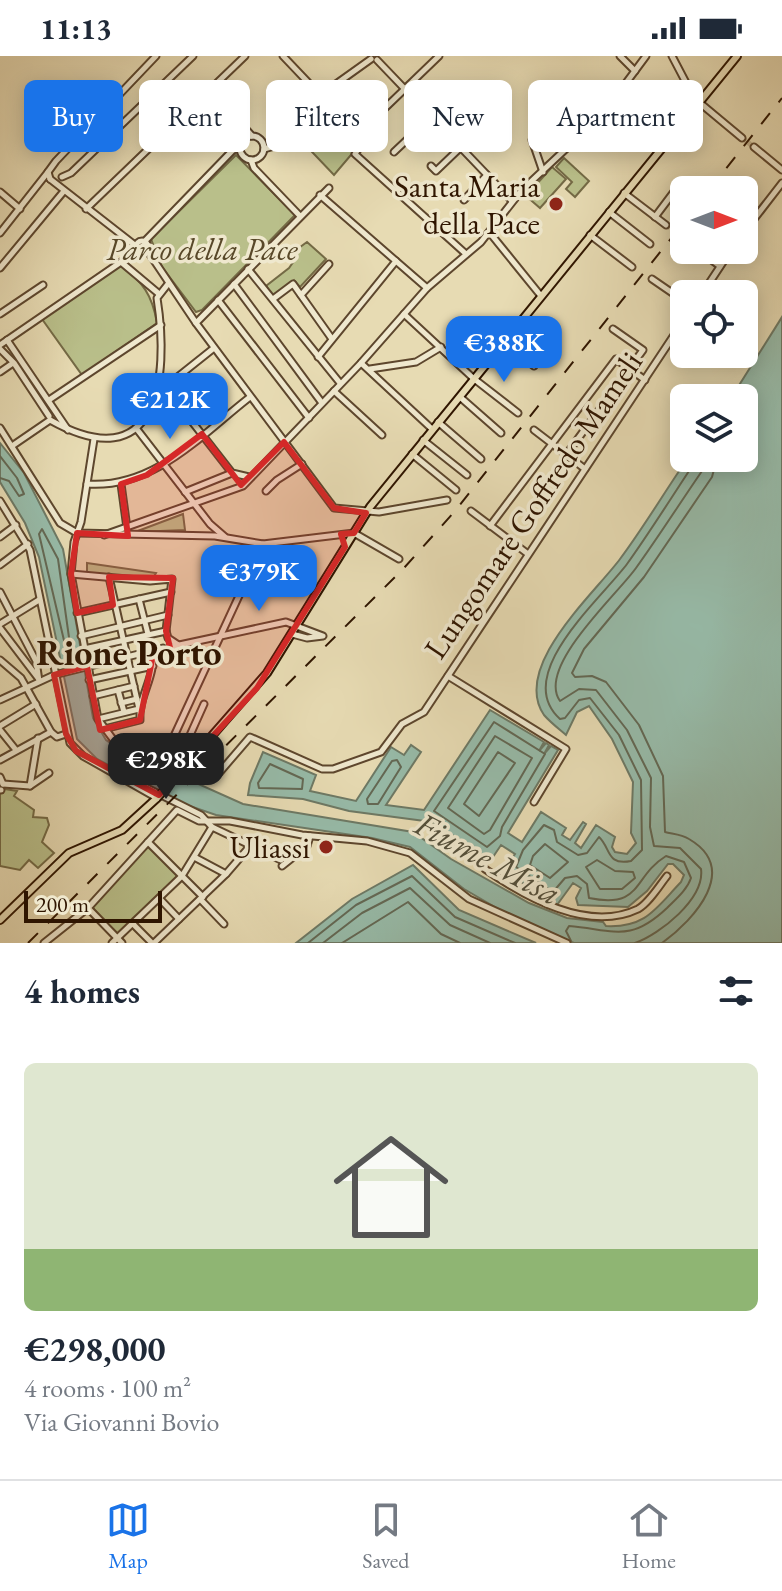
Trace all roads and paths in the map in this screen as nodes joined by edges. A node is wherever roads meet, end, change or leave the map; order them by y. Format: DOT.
graph roads {
  1 [pos="156,56"];
  2 [pos="193,56"];
  3 [pos="245,56"];
  4 [pos="283,56"];
  5 [pos="439,56"];
  6 [pos="620,56"];
  7 [pos="646,56"];
  8 [pos="672,56"];
  9 [pos="737,56"];
  10 [pos="375,58"];
  11 [pos="635,71"];
  12 [pos="221,80"];
  13 [pos="306,80"];
  14 [pos="345,80"];
  15 [pos="414,80"];
  16 [pos="686,80"];
  17 [pos="404,90"];
  18 [pos="703,96"];
  19 [pos="703,106"];
  20 [pos="250,134"];
  21 [pos="252,136"];
  22 [pos="742,138"];
  23 [pos="404,143"];
  24 [pos="754,147"];
  25 [pos="264,149"];
  26 [pos="146,152"];
  27 [pos="231,152"];
  28 [pos="243,152"];
  29 [pos="394,152"];
  30 [pos="456,152"];
  31 [pos="466,152"];
  32 [pos="536,152"];
  33 [pos="657,152"];
  34 [pos="251,160"];
  35 [pos="431,166"];
  36 [pos="782,170"];
  37 [pos="543,172"];
  38 [pos="56,174"];
  39 [pos="487,175"];
  40 [pos="782,183"];
  41 [pos="329,188"];
  42 [pos="63,189"];
  43 [pos="0,192"];
  44 [pos="624,193"];
  45 [pos="320,195"];
  46 [pos="670,197"];
  47 [pos="464,200"];
  48 [pos="513,201"];
  49 [pos="20,209"];
  50 [pos="86,209"];
  51 [pos="609,212"];
  52 [pos="758,214"];
  53 [pos="300,216"];
  54 [pos="655,217"];
  55 [pos="666,225"];
  56 [pos="0,233"];
  57 [pos="490,233"];
  58 [pos="590,235"];
  59 [pos="650,244"];
  60 [pos="140,250"];
  61 [pos="466,254"];
  62 [pos="396,261"];
  63 [pos="121,262"];
  64 [pos="329,264"];
  65 [pos="716,264"];
  66 [pos="722,264"];
  67 [pos="632,267"];
  68 [pos="720,267"];
  69 [pos="0,268"];
  70 [pos="248,269"];
  71 [pos="652,279"];
  72 [pos="711,280"];
  73 [pos="168,284"];
  74 [pos="234,284"];
  75 [pos="43,285"];
  76 [pos="427,288"];
  77 [pos="670,291"];
  78 [pos="158,293"];
  79 [pos="301,295"];
  80 [pos="541,296"];
  81 [pos="273,299"];
  82 [pos="218,300"];
  83 [pos="0,314"];
  84 [pos="404,314"];
  85 [pos="196,323"];
  86 [pos="161,324"];
  87 [pos="613,329"];
  88 [pos="332,339"];
  89 [pos="7,340"];
  90 [pos="670,342"];
  91 [pos="0,347"];
  92 [pos="441,347"];
  93 [pos="214,348"];
  94 [pos="498,348"];
  95 [pos="318,357"];
  96 [pos="14,363"];
  97 [pos="361,363"];
  98 [pos="534,366"];
  99 [pos="370,369"];
  100 [pos="630,369"];
  101 [pos="0,372"];
  102 [pos="473,378"];
  103 [pos="645,380"];
  104 [pos="340,383"];
  105 [pos="162,387"];
  106 [pos="334,391"];
  107 [pos="459,396"];
  108 [pos="250,397"];
  109 [pos="49,400"];
  110 [pos="322,403"];
  111 [pos="518,413"];
  112 [pos="54,417"];
  113 [pos="309,418"];
  114 [pos="438,422"];
  115 [pos="0,428"];
  116 [pos="136,428"];
  117 [pos="432,429"];
  118 [pos="534,430"];
  119 [pos="501,433"];
  120 [pos="202,434"];
  121 [pos="382,435"];
  122 [pos="94,439"];
  123 [pos="423,440"];
  124 [pos="284,442"];
  125 [pos="553,445"];
  126 [pos="12,446"];
  127 [pos="412,454"];
  128 [pos="566,455"];
  129 [pos="481,459"];
  130 [pos="164,464"];
  131 [pos="302,464"];
  132 [pos="585,469"];
  133 [pos="232,473"];
  134 [pos="467,475"];
  135 [pos="249,477"];
  136 [pos="87,484"];
  137 [pos="121,484"];
  138 [pos="456,490"];
  139 [pos="266,491"];
  140 [pos="185,492"];
  141 [pos="447,500"];
  142 [pos="0,501"];
  143 [pos="195,505"];
  144 [pos="471,511"];
  145 [pos="366,513"];
  146 [pos="210,524"];
  147 [pos="16,525"];
  148 [pos="134,525"];
  149 [pos="490,526"];
  150 [pos="127,528"];
  151 [pos="77,533"];
  152 [pos="354,533"];
  153 [pos="104,535"];
  154 [pos="333,535"];
  155 [pos="135,536"];
  156 [pos="203,536"];
  157 [pos="0,537"];
  158 [pos="226,538"];
  159 [pos="28,544"];
  160 [pos="263,544"];
  161 [pos="345,547"];
  162 [pos="528,554"];
  163 [pos="399,559"];
  164 [pos="0,565"];
  165 [pos="71,574"];
  166 [pos="109,577"];
  167 [pos="0,592"];
  168 [pos="171,592"];
  169 [pos="139,599"];
  170 [pos="39,600"];
  171 [pos="113,605"];
  172 [pos="77,613"];
  173 [pos="13,615"];
  174 [pos="168,615"];
  175 [pos="145,620"];
  176 [pos="0,626"];
  177 [pos="297,626"];
  178 [pos="119,627"];
  179 [pos="166,631"];
  180 [pos="148,634"];
  181 [pos="292,634"];
  182 [pos="81,636"];
  183 [pos="218,636"];
  184 [pos="122,641"];
  185 [pos="178,645"];
  186 [pos="84,649"];
  187 [pos="152,653"];
  188 [pos="22,657"];
  189 [pos="126,657"];
  190 [pos="3,664"];
  191 [pos="85,666"];
  192 [pos="153,666"];
  193 [pos="130,671"];
  194 [pos="57,674"];
  195 [pos="448,676"];
  196 [pos="89,680"];
  197 [pos="39,681"];
  198 [pos="26,686"];
  199 [pos="134,686"];
  200 [pos="118,690"];
  201 [pos="93,696"];
  202 [pos="137,699"];
  203 [pos="0,700"];
  204 [pos="121,703"];
  205 [pos="36,704"];
  206 [pos="204,704"];
  207 [pos="139,709"];
  208 [pos="124,712"];
  209 [pos="98,719"];
  210 [pos="178,727"];
  211 [pos="0,728"];
  212 [pos="103,729"];
  213 [pos="191,733"];
  214 [pos="54,734"];
  215 [pos="66,734"];
  216 [pos="38,737"];
  217 [pos="16,750"];
  218 [pos="192,753"];
  219 [pos="198,759"];
  220 [pos="0,760"];
  221 [pos="166,763"];
  222 [pos="204,764"];
  223 [pos="210,770"];
  224 [pos="181,771"];
  225 [pos="49,773"];
  226 [pos="0,777"];
  227 [pos="124,779"];
  228 [pos="30,786"];
  229 [pos="2,788"];
  230 [pos="157,798"];
  231 [pos="534,802"];
  232 [pos="206,820"];
  233 [pos="212,827"];
  234 [pos="310,836"];
  235 [pos="148,842"];
  236 [pos="251,845"];
  237 [pos="196,858"];
  238 [pos="485,869"];
  239 [pos="226,874"];
  240 [pos="182,876"];
  241 [pos="667,876"];
  242 [pos="202,898"];
  243 [pos="160,899"];
  244 [pos="88,908"];
  245 [pos="179,919"];
  246 [pos="0,920"];
  247 [pos="133,924"];
  248 [pos="224,924"];
  249 [pos="117,941"];
  250 [pos="44,943"];
  251 [pos="153,943"];
  252 [pos="567,943"];
  1 -- 38 [label="street"];
  2 -- 38 [label="street"];
  3 -- 12 [label="street"];
  4 -- 13 [label="street"];
  5 -- 15 [label="street"];
  6 -- 11 [label="street"];
  7 -- 11 [label="street"];
  8 -- 16 [label="street"];
  9 -- 18 [label="main road"];
  10 -- 14 [label="street"];
  10 -- 17 [label="street"];
  11 -- 37 [label="street"];
  17 -- 61 [label="street"];
  19 -- 22 [label="street"];
  20 -- 21 [label="street"];
  21 -- 25 [label="street"];
  23 -- 29 [label="street"];
  24 -- 36 [label="street"];
  25 -- 34 [label="street"];
  26 -- 50 [label="street"];
  27 -- 60 [label="street"];
  28 -- 34 [label="street"];
  30 -- 35 [label="street"];
  31 -- 39 [label="street"];
  32 -- 37 [label="street"];
  33 -- 44 [label="main road"];
  34 -- 53 [label="street"];
  37 -- 48 [label="street"];
  38 -- 42 [label="street"];
  38 -- 49 [label="street"];
  39 -- 47 [label="street"];
  39 -- 48 [label="street"];
  40 -- 52 [label="street"];
  41 -- 45 [label="street"];
  42 -- 50 [label="street"];
  42 -- 69 [label="street"];
  43 -- 49 [label="street"];
  44 -- 51 [label="main road"];
  44 -- 54 [label="street"];
  45 -- 53 [label="street"];
  45 -- 62 [label="street"];
  46 -- 54 [label="street"];
  48 -- 57 [label="street"];
  49 -- 56 [label="street"];
  50 -- 60 [label="street"];
  51 -- 58 [label="main road"];
  51 -- 59 [label="street"];
  53 -- 70 [label="street"];
  54 -- 55 [label="street"];
  57 -- 61 [label="street"];
  57 -- 80 [label="street"];
  58 -- 67 [label="street"];
  58 -- 80 [label="main road"];
  60 -- 63 [label="street"];
  60 -- 73 [label="street"];
  61 -- 76 [label="street"];
  62 -- 76 [label="street"];
  62 -- 88 [label="street"];
  63 -- 78 [label="street"];
  63 -- 89 [label="street"];
  64 -- 79 [label="street"];
  65 -- 68 [label="street"];
  66 -- 68 [label="street"];
  68 -- 72 [label="street"];
  70 -- 74 [label="street"];
  70 -- 81 [label="street"];
  71 -- 77 [label="street"];
  73 -- 78 [label="street"];
  73 -- 85 [label="street"];
  74 -- 82 [label="street"];
  74 -- 110 [label="street"];
  75 -- 83 [label="street"];
  76 -- 84 [label="street"];
  78 -- 86 [label="street"];
  79 -- 81 [label="street"];
  79 -- 88 [label="street"];
  80 -- 94 [label="main road"];
  81 -- 95 [label="street"];
  82 -- 85 [label="street"];
  82 -- 113 [label="street"];
  84 -- 92 [label="street"];
  84 -- 97 [label="street"];
  85 -- 93 [label="street"];
  86 -- 105 [label="street"];
  86 -- 109 [label="street"];
  87 -- 100 [label="street"];
  88 -- 95 [label="street"];
  89 -- 91 [label="street"];
  89 -- 109 [label="street"];
  90 -- 103 [label="street, Lungomare Goffredo Mameli"];
  91 -- 96 [label="street"];
  92 -- 99 [label="street"];
  92 -- 102 [label="street"];
  93 -- 105 [label="street"];
  93 -- 108 [label="street"];
  94 -- 98 [label="street"];
  94 -- 102 [label="main road"];
  95 -- 104 [label="street"];
  96 -- 101 [label="street"];
  96 -- 112 [label="street"];
  97 -- 99 [label="street"];
  97 -- 104 [label="street"];
  99 -- 117 [label="street"];
  100 -- 103 [label="street"];
  100 -- 125 [label="street"];
  100 -- 128 [label="street"];
  102 -- 107 [label="main road"];
  102 -- 111 [label="street"];
  103 -- 132 [label="street, Lungomare Goffredo Mameli"];
  104 -- 106 [label="street"];
  105 -- 116 [label="street"];
  105 -- 120 [label="street"];
  106 -- 110 [label="street"];
  106 -- 121 [label="street"];
  107 -- 114 [label="main road"];
  107 -- 119 [label="street"];
  108 -- 120 [label="street"];
  108 -- 124 [label="street"];
  109 -- 112 [label="street"];
  110 -- 113 [label="street"];
  112 -- 122 [label="street"];
  112 -- 126 [label="street"];
  113 -- 124 [label="street"];
  114 -- 117 [label="main road"];
  114 -- 129 [label="street"];
  115 -- 126 [label="street"];
  116 -- 122 [label="street"];
  116 -- 130 [label="street"];
  117 -- 123 [label="main road"];
  118 -- 125 [label="street"];
  120 -- 130 [label="street"];
  120 -- 133 [label="street"];
  122 -- 136 [label="street"];
  123 -- 127 [label="main road"];
  123 -- 134 [label="street"];
  124 -- 131 [label="street"];
  124 -- 135 [label="street"];
  125 -- 128 [label="street"];
  125 -- 149 [label="street"];
  126 -- 151 [label="street"];
  127 -- 138 [label="street"];
  127 -- 145 [label="main road"];
  128 -- 132 [label="street"];
  130 -- 137 [label="street"];
  130 -- 140 [label="street"];
  131 -- 139 [label="street"];
  131 -- 145 [label="street"];
  132 -- 162 [label="street, Lungomare Goffredo Mameli"];
  133 -- 135 [label="street"];
  133 -- 140 [label="street"];
  135 -- 143 [label="street"];
  136 -- 137 [label="street"];
  136 -- 151 [label="street"];
  137 -- 150 [label="street"];
  140 -- 143 [label="street"];
  141 -- 145 [label="street"];
  142 -- 147 [label="street"];
  143 -- 146 [label="street"];
  143 -- 148 [label="street"];
  144 -- 149 [label="street"];
  145 -- 152 [label="main road"];
  146 -- 156 [label="street"];
  146 -- 158 [label="street"];
  147 -- 157 [label="street"];
  147 -- 159 [label="street"];
  148 -- 150 [label="street"];
  148 -- 155 [label="street"];
  149 -- 162 [label="street"];
  150 -- 153 [label="street"];
  151 -- 153 [label="street"];
  151 -- 165 [label="street"];
  152 -- 154 [label="street"];
  152 -- 161 [label="main road"];
  152 -- 163 [label="street"];
  153 -- 155 [label="street"];
  154 -- 160 [label="street"];
  154 -- 161 [label="street"];
  155 -- 156 [label="street"];
  156 -- 158 [label="street"];
  158 -- 160 [label="street"];
  159 -- 164 [label="street"];
  159 -- 170 [label="street"];
  160 -- 183 [label="street"];
  161 -- 177 [label="main road"];
  162 -- 195 [label="street, Lungomare Goffredo Mameli"];
  165 -- 166 [label="street"];
  165 -- 172 [label="street"];
  166 -- 168 [label="street"];
  166 -- 171 [label="street"];
  167 -- 173 [label="street"];
  168 -- 169 [label="street"];
  168 -- 174 [label="street"];
  169 -- 171 [label="street"];
  169 -- 175 [label="street"];
  170 -- 173 [label="street"];
  170 -- 194 [label="street"];
  171 -- 172 [label="street"];
  171 -- 178 [label="street"];
  172 -- 182 [label="street"];
  173 -- 176 [label="street"];
  173 -- 197 [label="street"];
  174 -- 175 [label="street"];
  174 -- 179 [label="street"];
  175 -- 178 [label="street"];
  175 -- 180 [label="street"];
  176 -- 188 [label="street"];
  177 -- 181 [label="main road"];
  177 -- 181 [label="street"];
  177 -- 183 [label="street"];
  178 -- 182 [label="street"];
  178 -- 184 [label="street"];
  179 -- 180 [label="street"];
  179 -- 185 [label="street"];
  180 -- 184 [label="street"];
  181 -- 224 [label="main road"];
  182 -- 186 [label="street"];
  183 -- 185 [label="street"];
  183 -- 210 [label="street"];
  184 -- 186 [label="street"];
  184 -- 189 [label="street"];
  185 -- 187 [label="street"];
  185 -- 187 [label="street"];
  186 -- 191 [label="street"];
  187 -- 189 [label="street"];
  187 -- 192 [label="street"];
  188 -- 190 [label="street"];
  188 -- 197 [label="street"];
  189 -- 191 [label="street"];
  189 -- 193 [label="street"];
  190 -- 198 [label="street"];
  191 -- 194 [label="street"];
  191 -- 196 [label="street"];
  192 -- 193 [label="street"];
  192 -- 207 [label="street"];
  193 -- 196 [label="street"];
  193 -- 199 [label="street"];
  194 -- 197 [label="street"];
  194 -- 215 [label="street"];
  195 -- 223 [label="street, Lungomare Goffredo Mameli"];
  195 -- 231 [label="street"];
  196 -- 201 [label="street"];
  197 -- 198 [label="street"];
  198 -- 203 [label="street"];
  198 -- 205 [label="street"];
  199 -- 200 [label="street"];
  199 -- 202 [label="street"];
  200 -- 201 [label="street"];
  200 -- 204 [label="street"];
  201 -- 209 [label="street"];
  202 -- 204 [label="street"];
  202 -- 207 [label="street"];
  204 -- 208 [label="street"];
  205 -- 211 [label="street"];
  205 -- 214 [label="street"];
  206 -- 213 [label="street"];
  207 -- 208 [label="street"];
  207 -- 212 [label="street"];
  208 -- 209 [label="street"];
  209 -- 212 [label="street"];
  210 -- 213 [label="street"];
  210 -- 221 [label="street"];
  211 -- 217 [label="street"];
  212 -- 221 [label="street"];
  213 -- 221 [label="street"];
  214 -- 215 [label="street"];
  214 -- 216 [label="street"];
  215 -- 227 [label="street"];
  216 -- 217 [label="street"];
  216 -- 228 [label="street"];
  217 -- 220 [label="street"];
  218 -- 221 [label="street"];
  219 -- 222 [label="street"];
  221 -- 224 [label="street"];
  224 -- 230 [label="main road, bridge"];
  225 -- 228 [label="street"];
  226 -- 229 [label="street"];
  227 -- 230 [label="street"];
  227 -- 232 [label="street"];
  228 -- 229 [label="street"];
  230 -- 246 [label="main road"];
  232 -- 233 [label="street"];
  232 -- 234 [label="street"];
  232 -- 235 [label="street"];
  233 -- 236 [label="street"];
  233 -- 237 [label="street"];
  234 -- 236 [label="street"];
  234 -- 252 [label="street"];
  235 -- 240 [label="street"];
  235 -- 244 [label="street"];
  236 -- 239 [label="street"];
  237 -- 239 [label="street"];
  237 -- 240 [label="street"];
  238 -- 241 [label="street"];
  239 -- 242 [label="street"];
  240 -- 242 [label="street"];
  240 -- 243 [label="street"];
  242 -- 245 [label="street"];
  242 -- 248 [label="street"];
  243 -- 245 [label="street"];
  243 -- 247 [label="street"];
  244 -- 249 [label="street"];
  244 -- 250 [label="street"];
  245 -- 251 [label="street"];
  247 -- 249 [label="street"];
  247 -- 251 [label="street"];
}
